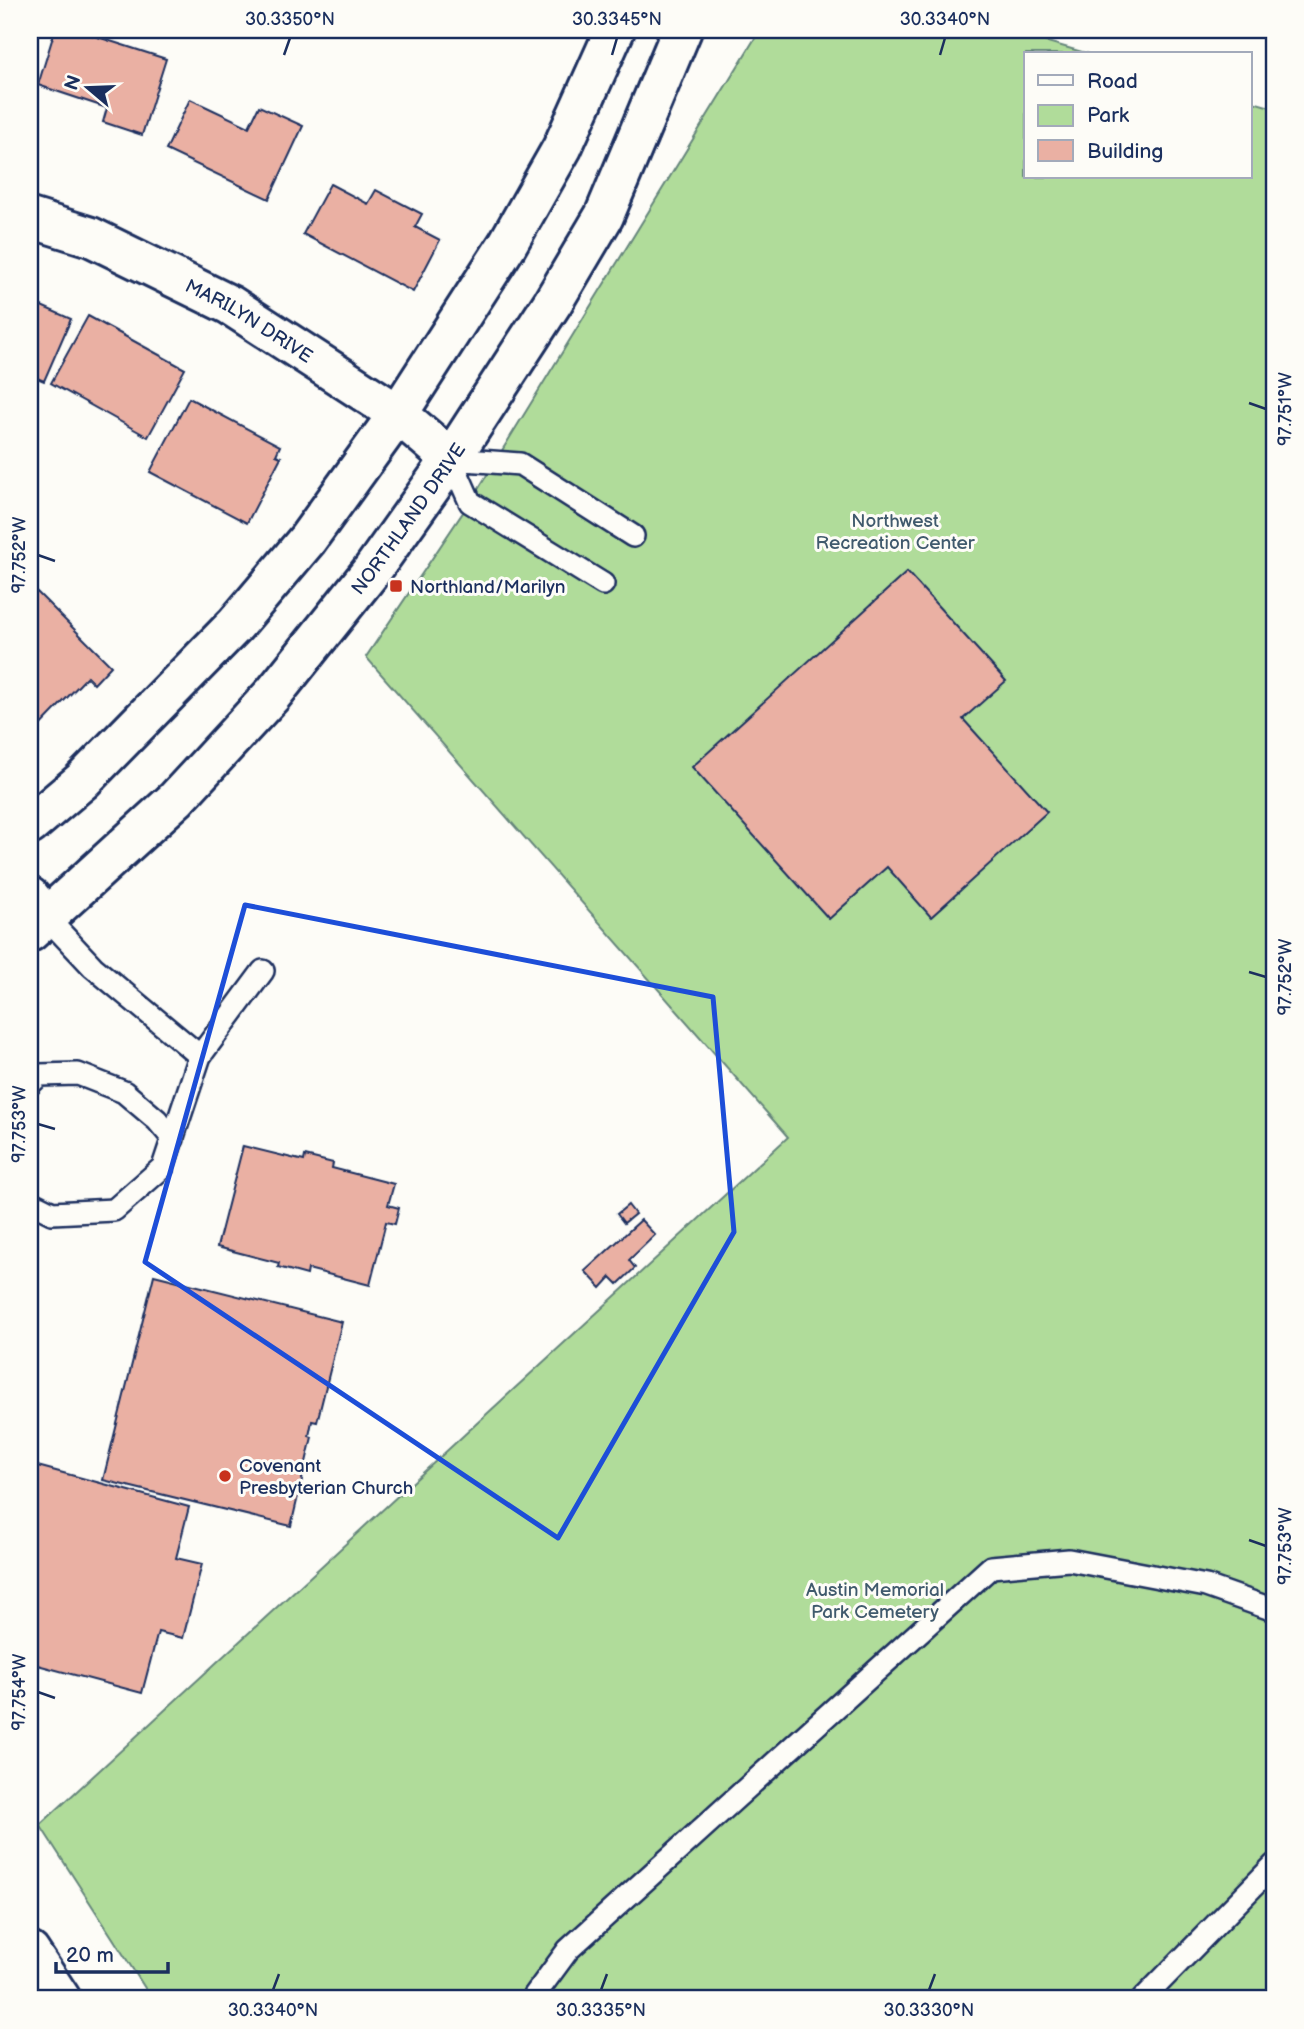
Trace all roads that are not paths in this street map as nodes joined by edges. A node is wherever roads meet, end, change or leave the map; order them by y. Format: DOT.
graph roads {
  1 [pos="615,30"];
  2 [pos="682,30"];
  3 [pos="30,218"];
  4 [pos="398,414"];
  5 [pos="451,459"];
  6 [pos="633,536"];
  7 [pos="603,584"];
  8 [pos="30,825"];
  9 [pos="35,916"];
  10 [pos="263,971"];
  11 [pos="200,1056"];
  12 [pos="30,1084"];
  13 [pos="173,1139"];
  14 [pos="30,1202"];
  15 [pos="1274,1610"];
  16 [pos="1274,1865"];
  17 [pos="30,1952"];
  18 [pos="61,1999"];
  19 [pos="533,1999"];
  20 [pos="1143,1999"];
  1 -- 4 [label="main road"];
  2 -- 5 [label="main road, NORTHLAND DRIVE"];
  3 -- 4 [label="main road, MARILYN DRIVE"];
  4 -- 5 [label="main road, MARILYN DRIVE"];
  4 -- 8 [label="main road"];
  5 -- 6 [label="lane"];
  5 -- 7 [label="lane"];
  5 -- 9 [label="main road, NORTHLAND DRIVE"];
  9 -- 11 [label="lane"];
  10 -- 11 [label="lane"];
  11 -- 13 [label="lane"];
  12 -- 13 [label="lane"];
  13 -- 14 [label="lane"];
  15 -- 19 [label="lane"];
  16 -- 20 [label="lane"];
  17 -- 18 [label="main road"];
}
